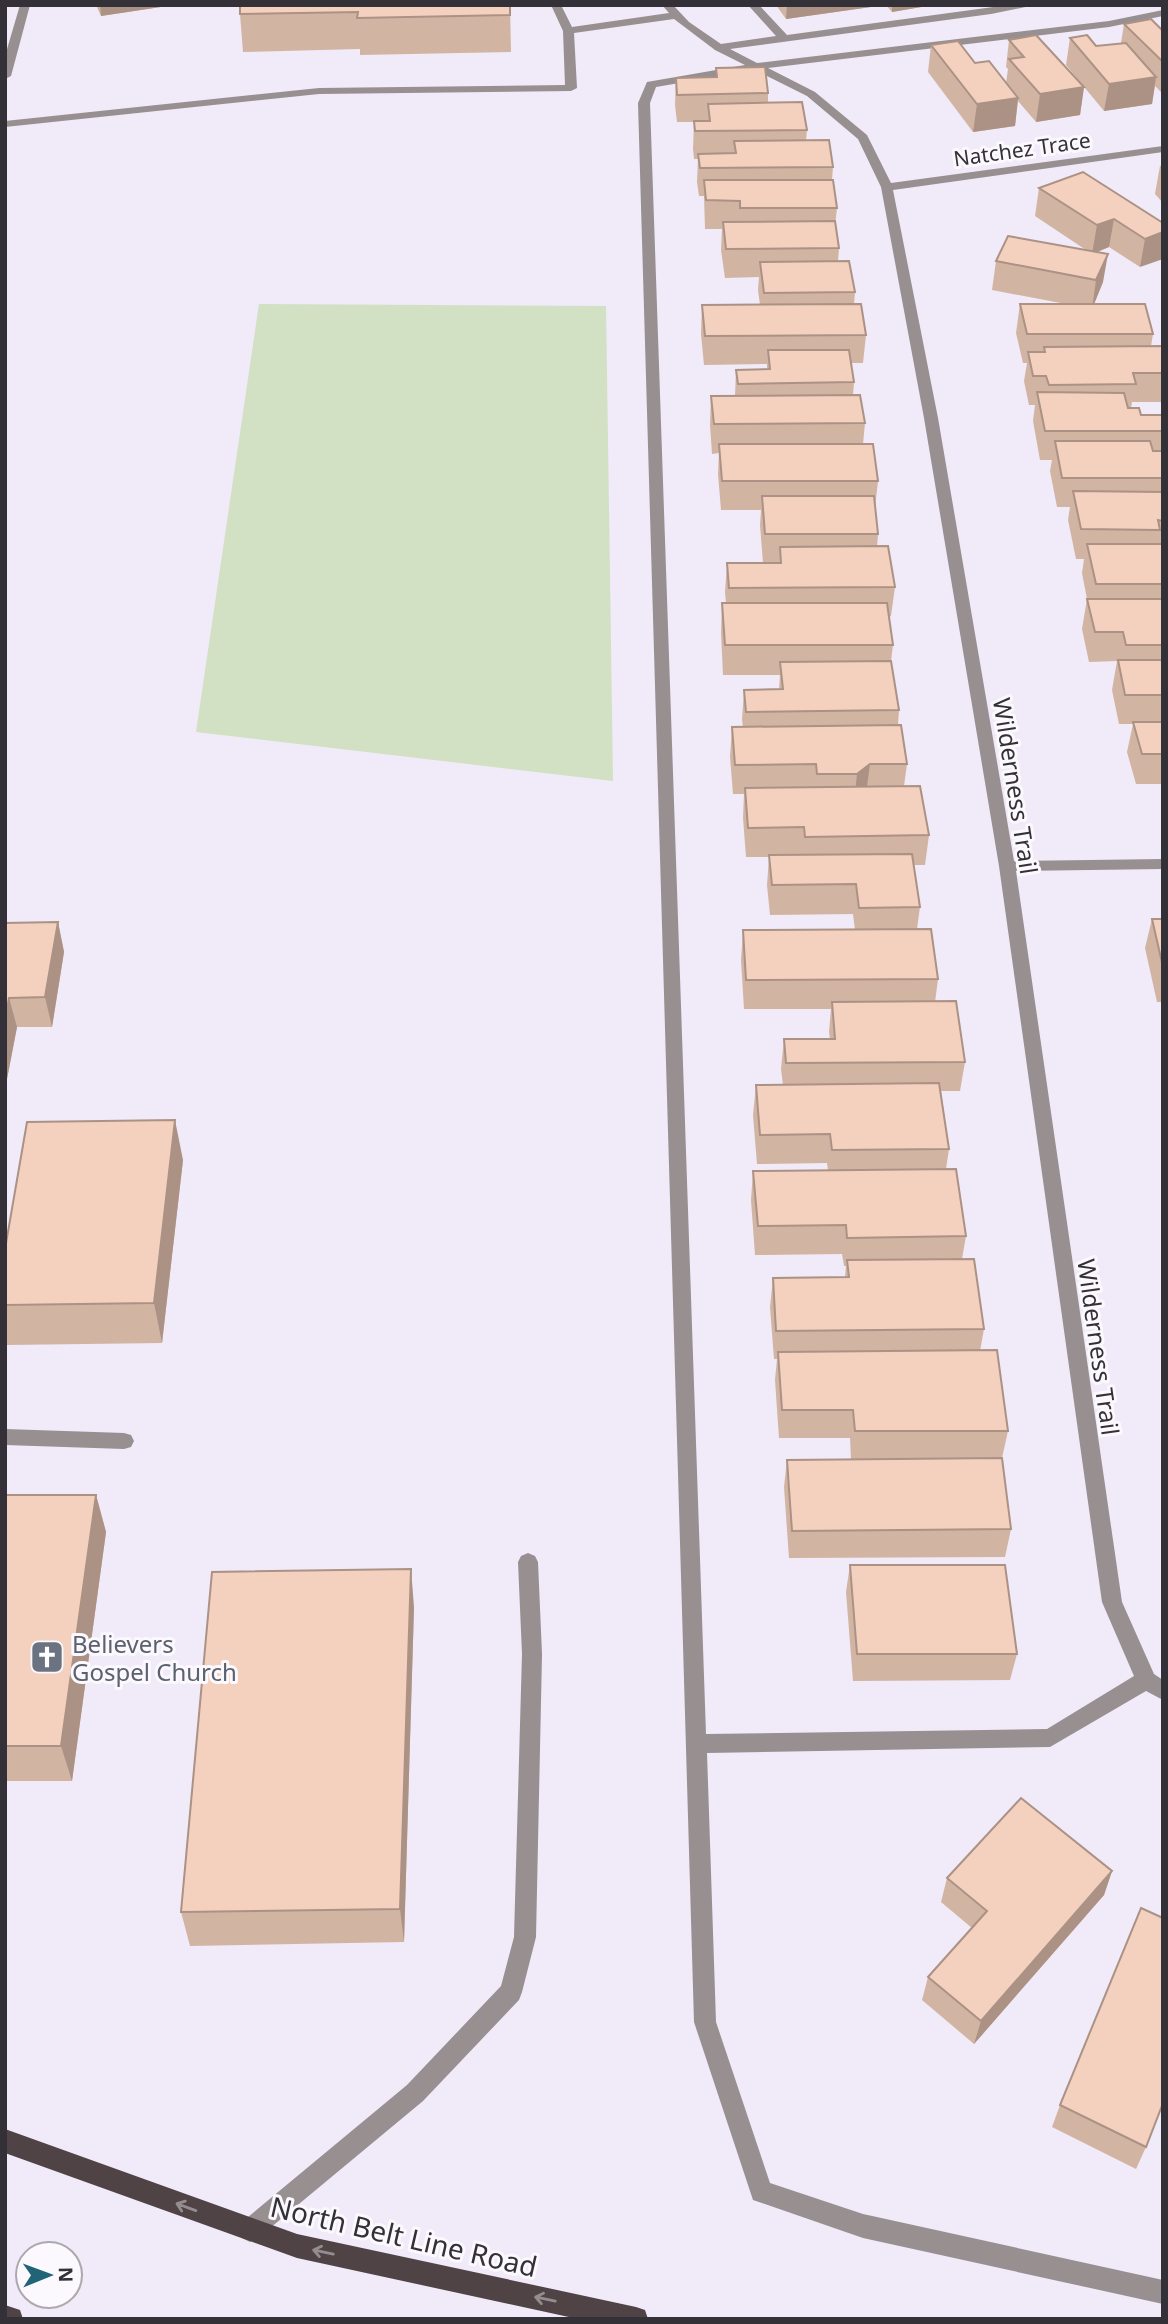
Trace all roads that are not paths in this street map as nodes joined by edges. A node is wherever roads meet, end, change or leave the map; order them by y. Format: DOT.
graph roads {
  1 [pos="25,5"];
  2 [pos="556,5"];
  3 [pos="753,5"];
  4 [pos="1030,5"];
  5 [pos="671,10"];
  6 [pos="1163,13"];
  7 [pos="568,31"];
  8 [pos="783,37"];
  9 [pos="719,48"];
  10 [pos="760,66"];
  11 [pos="5,74"];
  12 [pos="5,124"];
  13 [pos="1163,149"];
  14 [pos="887,187"];
  15 [pos="1163,864"];
  16 [pos="1007,866"];
  17 [pos="5,1437"];
  18 [pos="124,1441"];
  19 [pos="528,1562"];
  20 [pos="1154,1686"];
  21 [pos="696,1744"];
  22 [pos="5,2141"];
  23 [pos="250,2230"];
  24 [pos="1163,2292"];
  25 [pos="5,2316"];
  26 [pos="11,2319"];
  27 [pos="636,2319"];
  1 -- 11 [label="street"];
  2 -- 7 [label="street"];
  3 -- 8 [label="street"];
  4 -- 8 [label="street"];
  5 -- 7 [label="street"];
  5 -- 9 [label="street, Wilderness Trail"];
  6 -- 10 [label="street"];
  7 -- 12 [label="street"];
  8 -- 9 [label="street"];
  9 -- 10 [label="street, Wilderness Trail"];
  10 -- 14 [label="street, Wilderness Trail"];
  10 -- 21 [label="street"];
  13 -- 14 [label="street, Natchez Trace"];
  14 -- 16 [label="street, Wilderness Trail"];
  15 -- 16 [label="street"];
  16 -- 20 [label="street, Wilderness Trail"];
  17 -- 18 [label="street"];
  19 -- 23 [label="street"];
  20 -- 21 [label="street"];
  21 -- 24 [label="street"];
  23 -- 22 [label="main road, North Belt Line Road, one-way"];
  27 -- 23 [label="main road, North Belt Line Road, one-way"];
  25 -- 26 [label="main road"];
}
